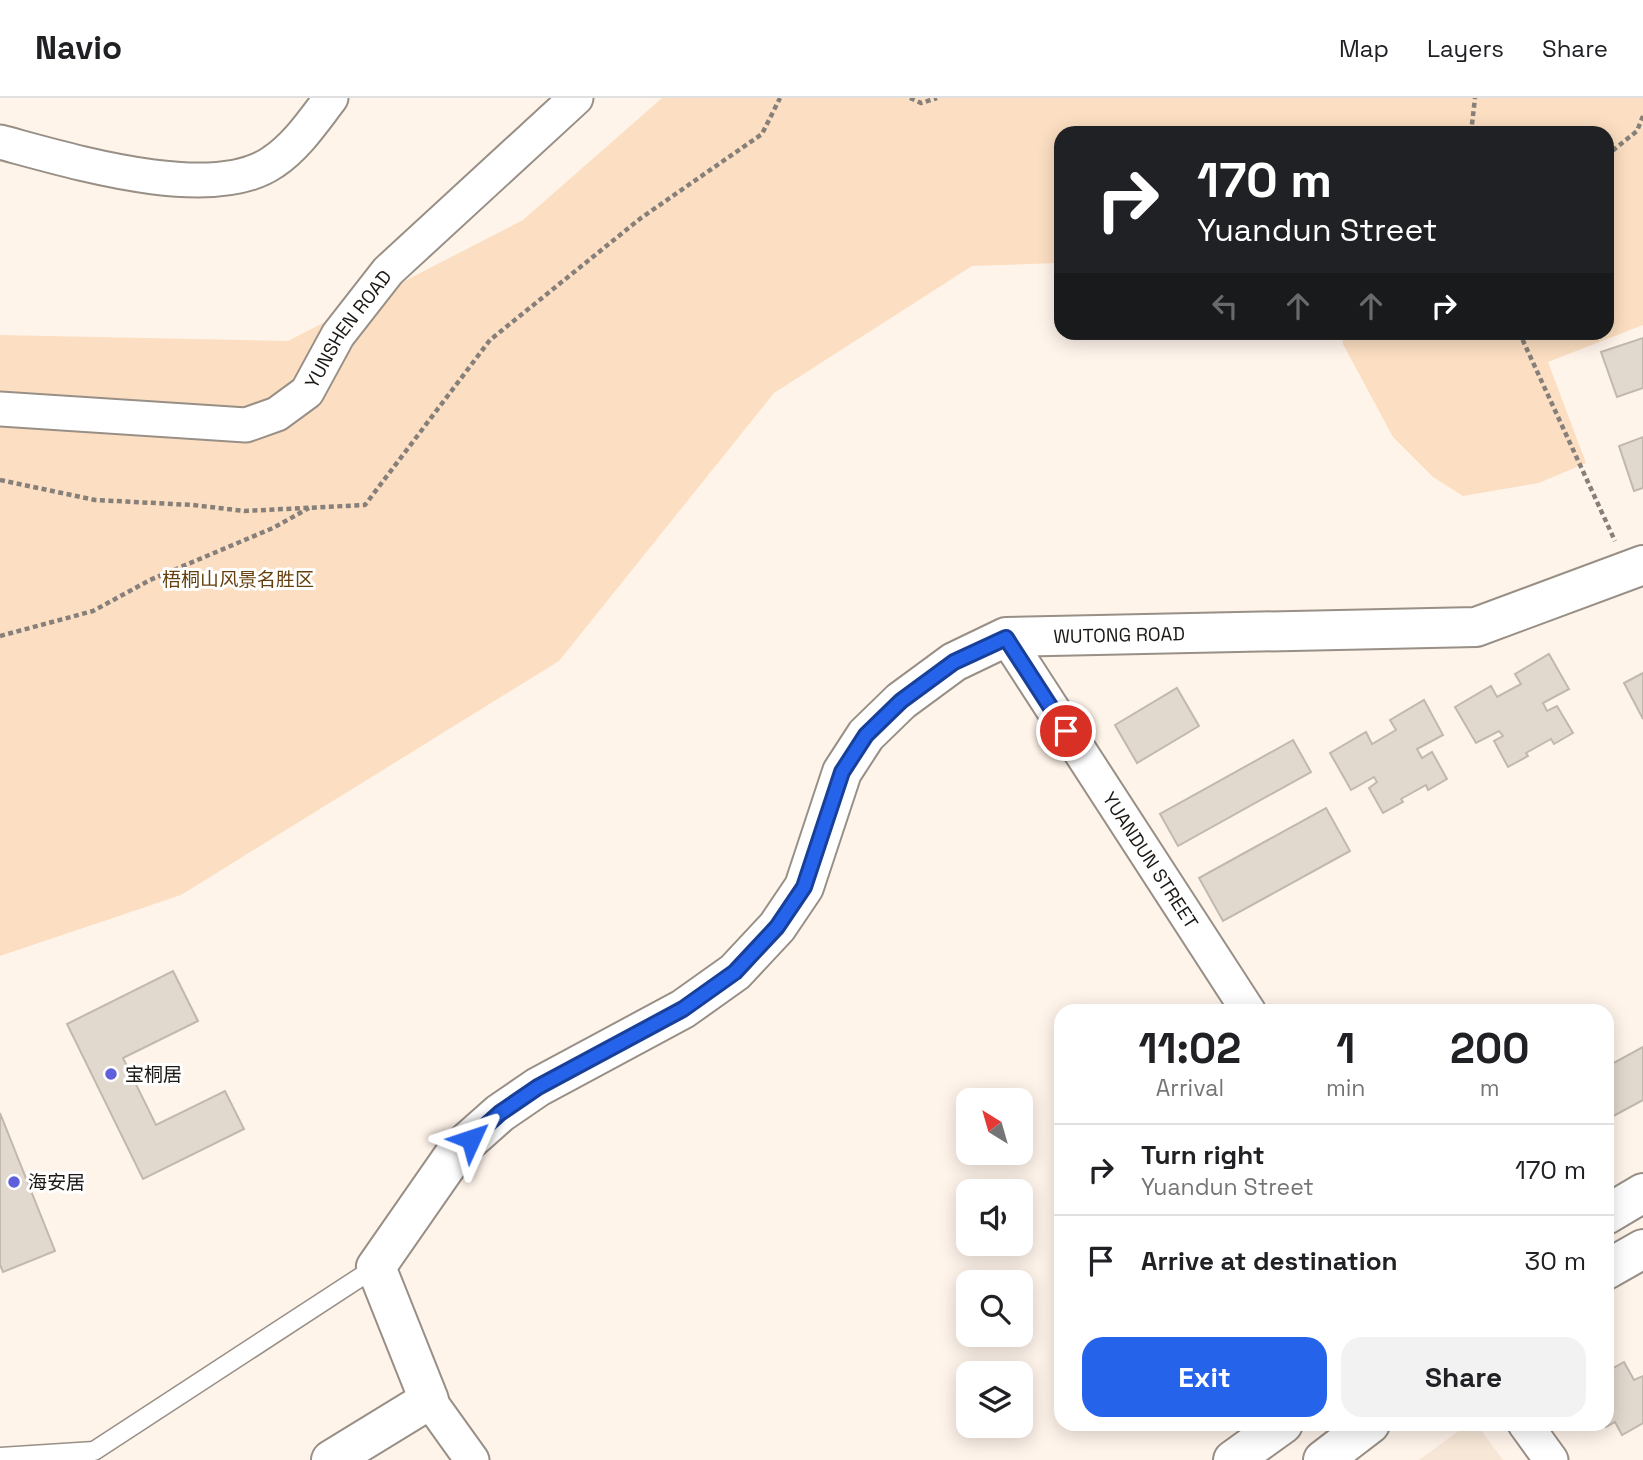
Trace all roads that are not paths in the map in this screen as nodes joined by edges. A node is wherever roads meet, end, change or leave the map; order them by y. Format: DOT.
graph roads {
  1 [pos="331,98"];
  2 [pos="576,98"];
  3 [pos="0,142"];
  4 [pos="0,410"];
  5 [pos="1636,568"];
  6 [pos="1006,638"];
  7 [pos="1244,1004"];
  8 [pos="1643,1193"];
  9 [pos="1614,1209"];
  10 [pos="1643,1249"];
  11 [pos="1614,1265"];
  12 [pos="376,1267"];
  13 [pos="429,1401"];
  14 [pos="1273,1431"];
  15 [pos="1361,1431"];
  16 [pos="1530,1431"];
  17 [pos="0,1457"];
  18 [pos="331,1460"];
  19 [pos="472,1460"];
  20 [pos="1233,1460"];
  21 [pos="1323,1460"];
  22 [pos="1551,1460"];
  1 -- 3 [label="street"];
  2 -- 4 [label="street, YUNSHEN ROAD"];
  5 -- 6 [label="street, WUTONG ROAD"];
  6 -- 7 [label="street, YUANDUN STREET"];
  6 -- 12 [label="street, WUTONG ROAD"];
  8 -- 9 [label="street"];
  10 -- 11 [label="street"];
  12 -- 13 [label="street"];
  12 -- 17 [label="lane"];
  13 -- 18 [label="street"];
  13 -- 19 [label="street"];
  14 -- 20 [label="street"];
  15 -- 21 [label="street"];
  16 -- 22 [label="street"];
}
